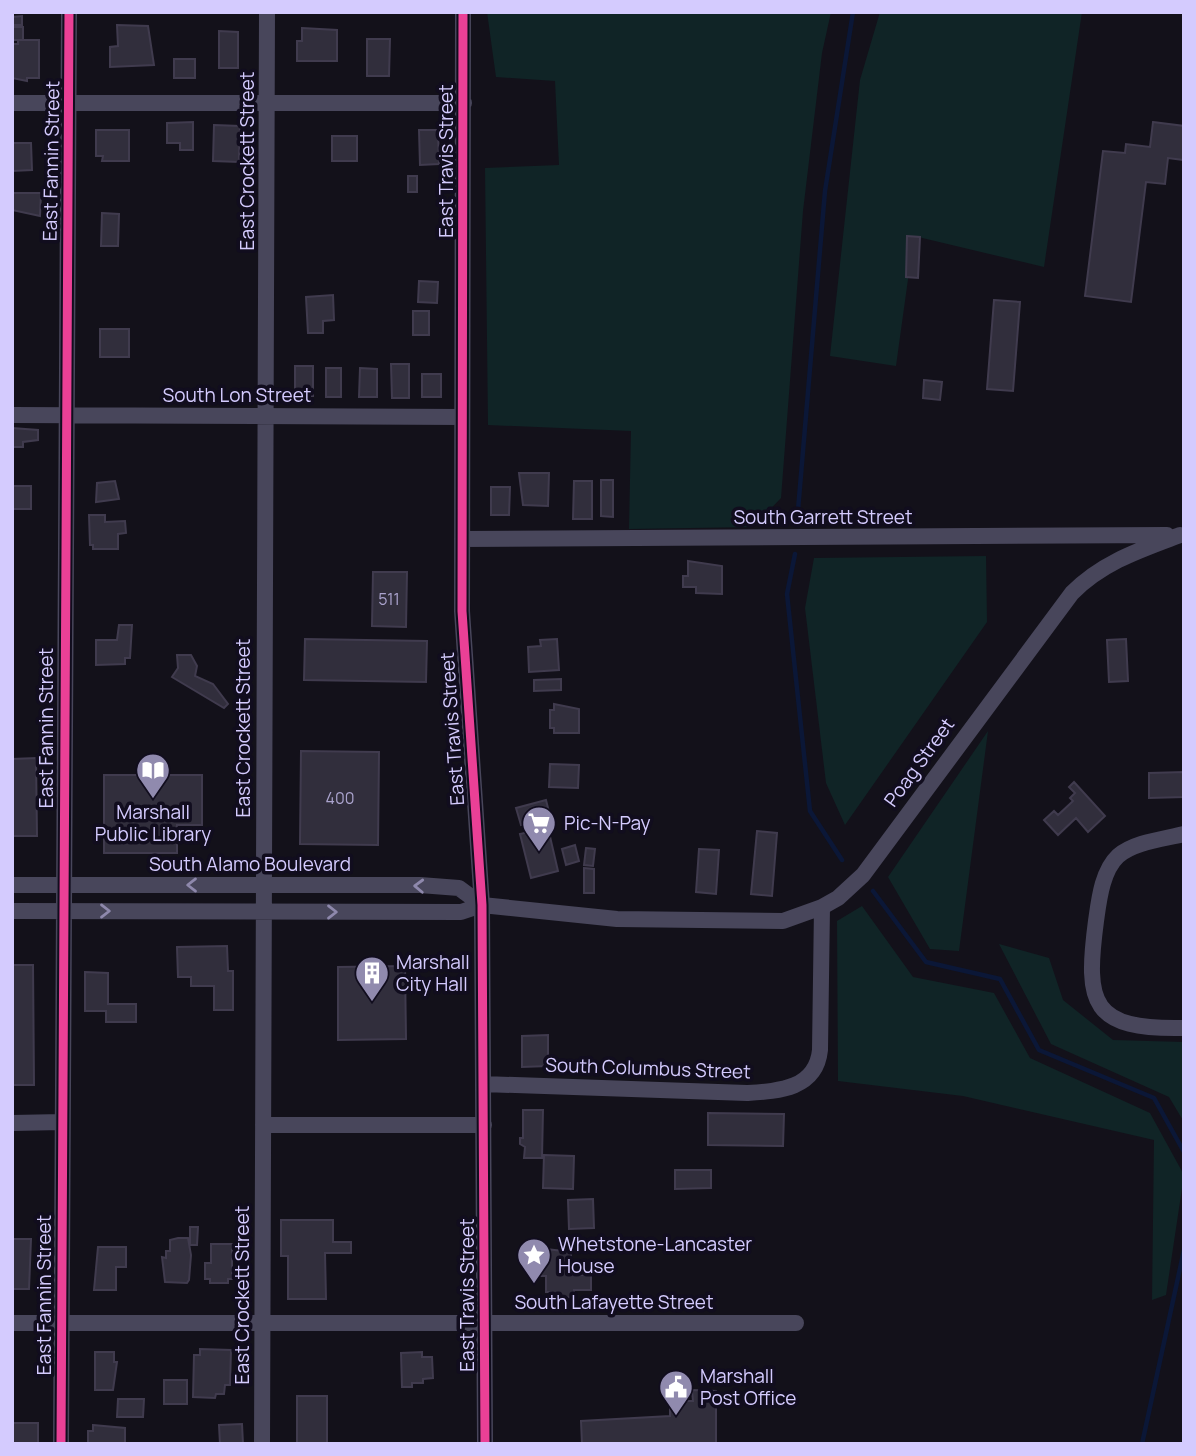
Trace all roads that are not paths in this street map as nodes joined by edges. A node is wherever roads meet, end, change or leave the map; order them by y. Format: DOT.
graph roads {
  1 [pos="69,12"];
  2 [pos="267,12"];
  3 [pos="463,12"];
  4 [pos="12,103"];
  5 [pos="69,103"];
  6 [pos="268,103"];
  7 [pos="464,103"];
  8 [pos="12,415"];
  9 [pos="66,415"];
  10 [pos="265,416"];
  11 [pos="462,417"];
  12 [pos="1182,535"];
  13 [pos="462,539"];
  14 [pos="1184,834"];
  15 [pos="12,885"];
  16 [pos="62,885"];
  17 [pos="264,885"];
  18 [pos="482,905"];
  19 [pos="822,908"];
  20 [pos="12,911"];
  21 [pos="62,911"];
  22 [pos="264,912"];
  23 [pos="1184,1028"];
  24 [pos="483,1084"];
  25 [pos="62,1122"];
  26 [pos="12,1123"];
  27 [pos="263,1125"];
  28 [pos="484,1125"];
  29 [pos="12,1323"];
  30 [pos="62,1323"];
  31 [pos="263,1323"];
  32 [pos="485,1323"];
  33 [pos="796,1323"];
  34 [pos="61,1444"];
  35 [pos="262,1444"];
  36 [pos="485,1444"];
  1 -- 5 [label="street, East Fannin Street"];
  2 -- 6 [label="street, East Crockett Street"];
  3 -- 7 [label="street, East Travis Street"];
  4 -- 5 [label="street"];
  5 -- 6 [label="street"];
  5 -- 9 [label="street, East Fannin Street"];
  6 -- 7 [label="street"];
  6 -- 10 [label="street, East Crockett Street"];
  7 -- 11 [label="street, East Travis Street"];
  8 -- 9 [label="street, South Lon Street"];
  9 -- 10 [label="street, South Lon Street"];
  9 -- 16 [label="street, East Fannin Street"];
  10 -- 11 [label="street, South Lon Street"];
  10 -- 17 [label="street, East Crockett Street"];
  11 -- 13 [label="street, East Travis Street"];
  12 -- 13 [label="street, South Garrett Street"];
  12 -- 19 [label="street, Poag Street"];
  13 -- 18 [label="street, East Travis Street"];
  14 -- 23 [label="street"];
  15 -- 16 [label="street, South Alamo Boulevard"];
  17 -- 16 [label="street, South Alamo Boulevard, one-way"];
  16 -- 21 [label="street, East Fannin Street"];
  18 -- 17 [label="street, South Alamo Boulevard, one-way"];
  17 -- 22 [label="street, East Crockett Street"];
  18 -- 19 [label="street, South Alamo Boulevard"];
  22 -- 18 [label="street, South Alamo Boulevard, one-way"];
  18 -- 24 [label="street, East Travis Street"];
  19 -- 24 [label="street, South Columbus Street"];
  20 -- 21 [label="street, South Alamo Boulevard"];
  21 -- 22 [label="street, South Alamo Boulevard, one-way"];
  21 -- 25 [label="street, East Fannin Street"];
  22 -- 27 [label="street, East Crockett Street"];
  24 -- 28 [label="street, East Travis Street"];
  25 -- 26 [label="street"];
  25 -- 30 [label="street, East Fannin Street"];
  27 -- 28 [label="street"];
  27 -- 31 [label="street, East Crockett Street"];
  28 -- 32 [label="street, East Travis Street"];
  29 -- 30 [label="street, South Lafayette Street"];
  30 -- 31 [label="street, South Lafayette Street"];
  30 -- 34 [label="street, East Fannin Street"];
  31 -- 32 [label="street, South Lafayette Street"];
  31 -- 35 [label="street, East Crockett Street"];
  32 -- 33 [label="street, South Lafayette Street"];
  32 -- 36 [label="street, East Travis Street"];
}
